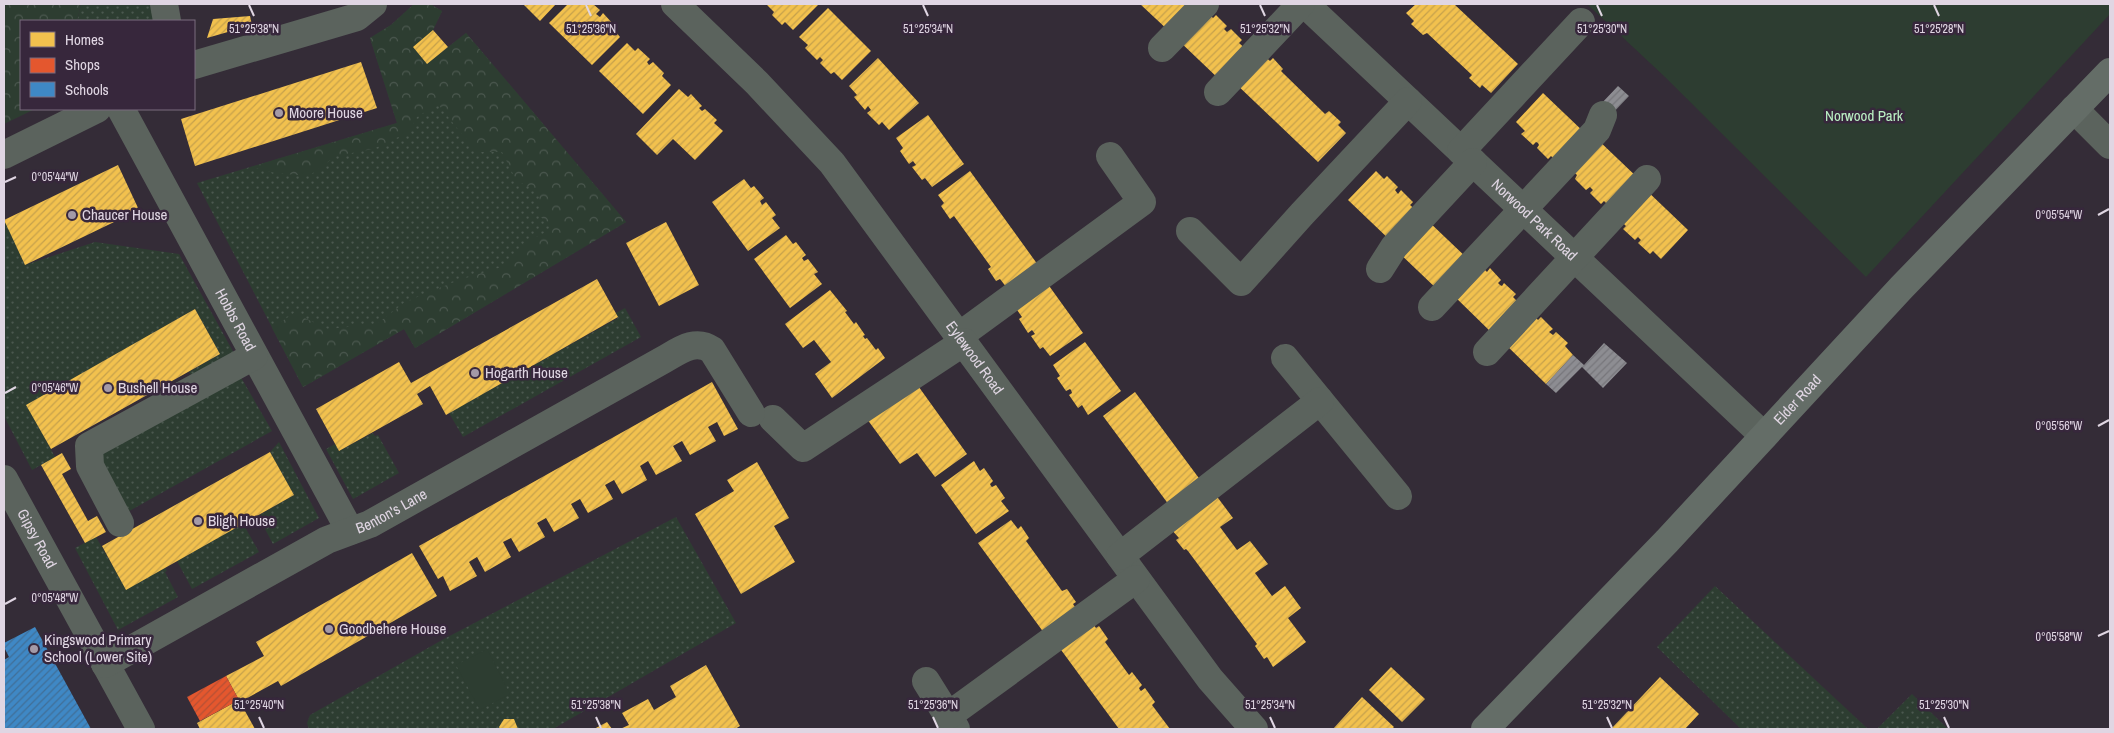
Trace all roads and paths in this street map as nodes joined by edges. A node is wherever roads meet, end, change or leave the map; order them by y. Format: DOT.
graph roads {
  1 [pos="164,4"];
  2 [pos="373,4"];
  3 [pos="676,4"];
  4 [pos="1205,4"];
  5 [pos="1307,5"];
  6 [pos="167,20"];
  7 [pos="1581,22"];
  8 [pos="1162,48"];
  9 [pos="195,65"];
  10 [pos="2110,72"];
  11 [pos="1218,92"];
  12 [pos="1408,101"];
  13 [pos="2074,109"];
  14 [pos="95,110"];
  15 [pos="123,110"];
  16 [pos="1603,115"];
  17 [pos="2110,144"];
  18 [pos="4,155"];
  19 [pos="1110,156"];
  20 [pos="1467,157"];
  21 [pos="1647,180"];
  22 [pos="1524,209"];
  23 [pos="1190,231"];
  24 [pos="1574,257"];
  25 [pos="1380,268"];
  26 [pos="1432,307"];
  27 [pos="961,339"];
  28 [pos="1487,352"];
  29 [pos="254,356"];
  30 [pos="1285,358"];
  31 [pos="1320,401"];
  32 [pos="1764,436"];
  33 [pos="4,479"];
  34 [pos="1398,496"];
  35 [pos="120,523"];
  36 [pos="350,531"];
  37 [pos="1120,556"];
  38 [pos="1136,579"];
  39 [pos="105,664"];
  40 [pos="926,680"];
  41 [pos="953,722"];
  42 [pos="141,729"];
  43 [pos="1254,729"];
  44 [pos="1485,729"];
  1 -- 6 [label="street"];
  2 -- 9 [label="street"];
  3 -- 27 [label="street, Eylewood Road"];
  4 -- 8 [label="street"];
  5 -- 11 [label="street"];
  5 -- 12 [label="street, Norwood Park Road"];
  7 -- 20 [label="street"];
  10 -- 13 [label="main road, Elder Road"];
  12 -- 20 [label="street, Norwood Park Road"];
  12 -- 23 [label="street"];
  13 -- 17 [label="street"];
  13 -- 32 [label="main road, Elder Road"];
  14 -- 18 [label="street"];
  15 -- 29 [label="street, Hobbs Road"];
  16 -- 22 [label="street"];
  19 -- 27 [label="street"];
  20 -- 22 [label="street, Norwood Park Road"];
  20 -- 25 [label="street"];
  21 -- 24 [label="street"];
  22 -- 24 [label="street, Norwood Park Road"];
  22 -- 26 [label="street"];
  24 -- 28 [label="street"];
  24 -- 32 [label="street, Norwood Park Road"];
  27 -- 36 [label="street, Benton's Lane"];
  27 -- 37 [label="street, Eylewood Road"];
  29 -- 35 [label="street"];
  29 -- 36 [label="street, Hobbs Road"];
  30 -- 31 [label="street"];
  31 -- 34 [label="street"];
  31 -- 37 [label="street"];
  32 -- 44 [label="main road, Elder Road"];
  33 -- 39 [label="street, Gipsy Road"];
  36 -- 39 [label="street, Benton's Lane"];
  37 -- 38 [label="street, Eylewood Road"];
  38 -- 41 [label="street"];
  38 -- 43 [label="street, Eylewood Road"];
  39 -- 42 [label="street, Gipsy Road"];
  40 -- 41 [label="street"];
}
